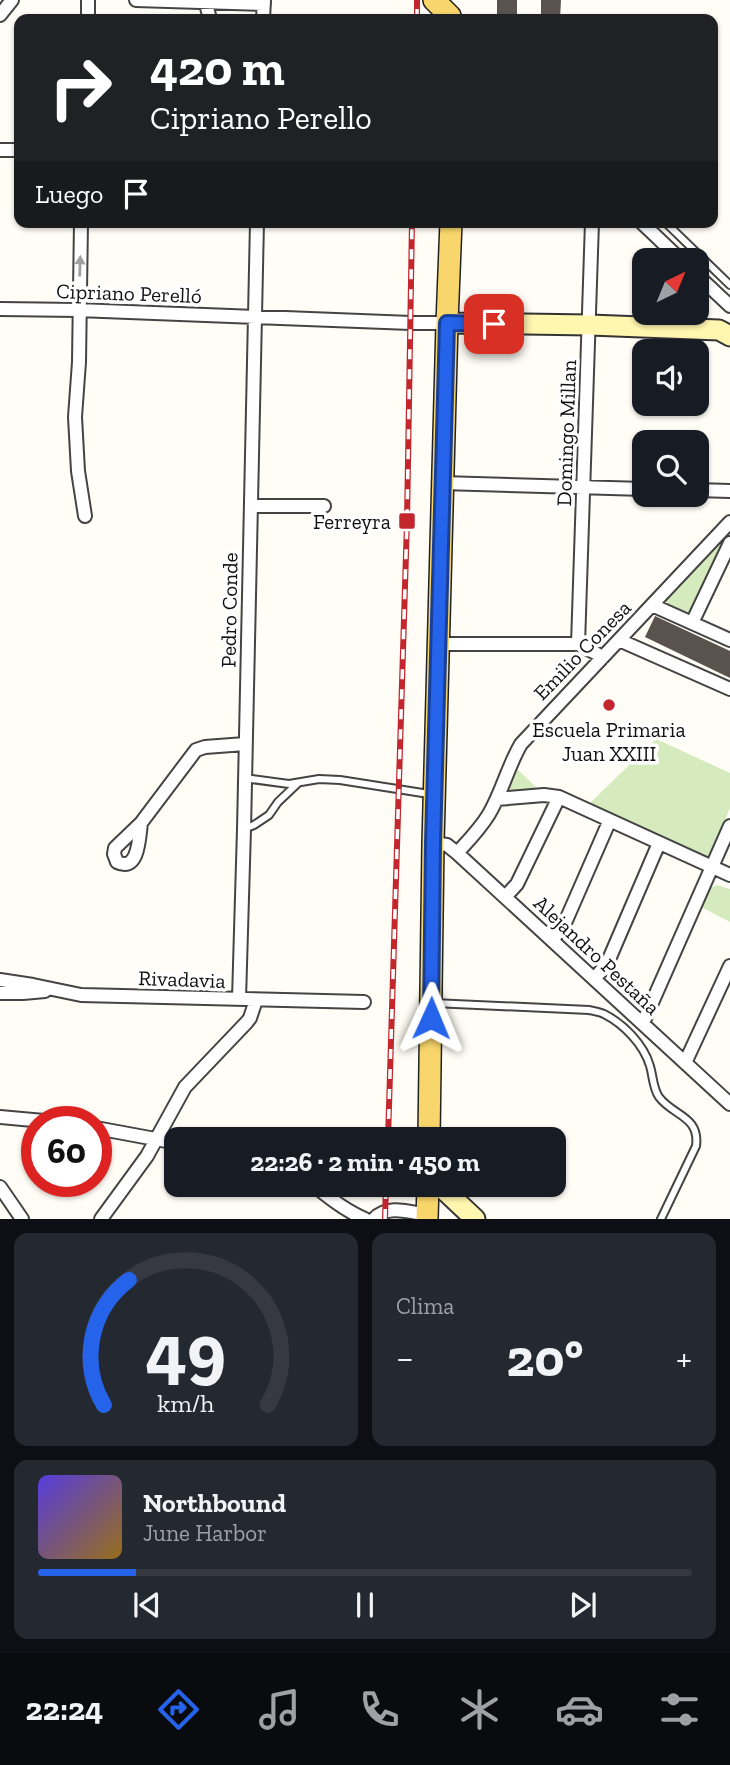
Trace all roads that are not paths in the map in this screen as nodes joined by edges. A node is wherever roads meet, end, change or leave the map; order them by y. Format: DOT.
graph roads {
  1 [pos="12,0"];
  2 [pos="136,0"];
  3 [pos="434,0"];
  4 [pos="205,1"];
  5 [pos="264,2"];
  6 [pos="454,11"];
  7 [pos="0,15"];
  8 [pos="81,228"];
  9 [pos="257,228"];
  10 [pos="451,228"];
  11 [pos="592,228"];
  12 [pos="647,228"];
  13 [pos="671,228"];
  14 [pos="668,248"];
  15 [pos="730,285"];
  16 [pos="709,286"];
  17 [pos="730,306"];
  18 [pos="0,309"];
  19 [pos="78,310"];
  20 [pos="256,317"];
  21 [pos="447,323"];
  22 [pos="590,325"];
  23 [pos="730,336"];
  24 [pos="442,483"];
  25 [pos="583,488"];
  26 [pos="632,489"];
  27 [pos="709,490"];
  28 [pos="730,491"];
  29 [pos="251,506"];
  30 [pos="324,506"];
  31 [pos="85,516"];
  32 [pos="730,522"];
  33 [pos="730,543"];
  34 [pos="652,605"];
  35 [pos="692,623"];
  36 [pos="619,640"];
  37 [pos="730,640"];
  38 [pos="438,644"];
  39 [pos="578,644"];
  40 [pos="603,657"];
  41 [pos="730,689"];
  42 [pos="245,744"];
  43 [pos="244,778"];
  44 [pos="299,783"];
  45 [pos="434,795"];
  46 [pos="559,797"];
  47 [pos="497,799"];
  48 [pos="610,822"];
  49 [pos="141,823"];
  50 [pos="730,826"];
  51 [pos="244,828"];
  52 [pos="433,843"];
  53 [pos="659,843"];
  54 [pos="457,852"];
  55 [pos="712,867"];
  56 [pos="730,875"];
  57 [pos="506,896"];
  58 [pos="553,939"];
  59 [pos="730,965"];
  60 [pos="595,978"];
  61 [pos="0,980"];
  62 [pos="51,989"];
  63 [pos="0,993"];
  64 [pos="239,999"];
  65 [pos="256,1000"];
  66 [pos="364,1002"];
  67 [pos="432,1003"];
  68 [pos="643,1023"];
  69 [pos="685,1063"];
  70 [pos="729,1102"];
  71 [pos="0,1117"];
  72 [pos="21,1119"];
  73 [pos="429,1127"];
  74 [pos="112,1131"];
  75 [pos="156,1139"];
  76 [pos="164,1141"];
  77 [pos="0,1187"];
  78 [pos="330,1197"];
  79 [pos="428,1197"];
  80 [pos="452,1197"];
  81 [pos="427,1217"];
  82 [pos="22,1219"];
  83 [pos="102,1219"];
  84 [pos="365,1219"];
  85 [pos="374,1219"];
  86 [pos="475,1219"];
  87 [pos="662,1219"];
  1 -- 7 [label="street"];
  2 -- 4 [label="street"];
  3 -- 6 [label="main road"];
  4 -- 5 [label="street"];
  19 -- 8 [label="street, one-way"];
  9 -- 20 [label="street, Pedro Conde"];
  10 -- 21 [label="main road"];
  11 -- 22 [label="street, Domingo Millan"];
  12 -- 14 [label="street"];
  13 -- 15 [label="lane"];
  16 -- 17 [label="street"];
  18 -- 19 [label="street, Cipriano Perelló"];
  19 -- 20 [label="street, Cipriano Perelló"];
  19 -- 31 [label="street"];
  20 -- 21 [label="street, Cipriano Perelló"];
  20 -- 29 [label="street, Pedro Conde"];
  21 -- 22 [label="main road"];
  21 -- 24 [label="main road"];
  22 -- 23 [label="main road"];
  22 -- 25 [label="street, Domingo Millan"];
  24 -- 25 [label="street"];
  24 -- 38 [label="main road"];
  25 -- 26 [label="street"];
  25 -- 39 [label="street, Domingo Millan"];
  27 -- 28 [label="street"];
  29 -- 30 [label="street"];
  29 -- 42 [label="street, Pedro Conde"];
  32 -- 34 [label="street, Emilio Conesa"];
  33 -- 35 [label="street"];
  34 -- 35 [label="street"];
  34 -- 36 [label="street, Emilio Conesa"];
  35 -- 37 [label="street"];
  36 -- 40 [label="street, Emilio Conesa"];
  36 -- 41 [label="street"];
  38 -- 39 [label="street"];
  38 -- 45 [label="main road"];
  39 -- 40 [label="street"];
  40 -- 47 [label="street, Emilio Conesa"];
  42 -- 43 [label="street, Pedro Conde"];
  42 -- 49 [label="street"];
  43 -- 44 [label="lane"];
  43 -- 51 [label="street, Pedro Conde"];
  44 -- 45 [label="lane"];
  44 -- 51 [label="lane"];
  45 -- 52 [label="main road"];
  46 -- 47 [label="street"];
  46 -- 48 [label="street"];
  46 -- 57 [label="street"];
  47 -- 54 [label="street, Emilio Conesa"];
  48 -- 53 [label="street"];
  48 -- 58 [label="street"];
  50 -- 55 [label="street"];
  51 -- 64 [label="street, Pedro Conde"];
  52 -- 54 [label="street, Alejandro Pestaña"];
  52 -- 67 [label="main road"];
  53 -- 55 [label="street"];
  53 -- 60 [label="street"];
  54 -- 57 [label="street, Alejandro Pestaña"];
  55 -- 56 [label="street"];
  55 -- 68 [label="street"];
  57 -- 58 [label="street, Alejandro Pestaña"];
  58 -- 60 [label="street, Alejandro Pestaña"];
  59 -- 69 [label="street"];
  60 -- 68 [label="street, Alejandro Pestaña"];
  61 -- 62 [label="street, Rivadavia"];
  62 -- 63 [label="street"];
  62 -- 64 [label="street, Rivadavia"];
  64 -- 65 [label="street, Rivadavia"];
  65 -- 66 [label="street, Rivadavia"];
  65 -- 75 [label="street"];
  67 -- 73 [label="main road"];
  67 -- 87 [label="lane"];
  68 -- 69 [label="street, Alejandro Pestaña"];
  69 -- 70 [label="street, Alejandro Pestaña"];
  71 -- 72 [label="street"];
  74 -- 75 [label="street"];
  75 -- 76 [label="street"];
  75 -- 83 [label="street"];
  77 -- 82 [label="street"];
  78 -- 84 [label="street"];
  79 -- 81 [label="main road"];
  80 -- 86 [label="main road"];
  81 -- 85 [label="street"];
}
